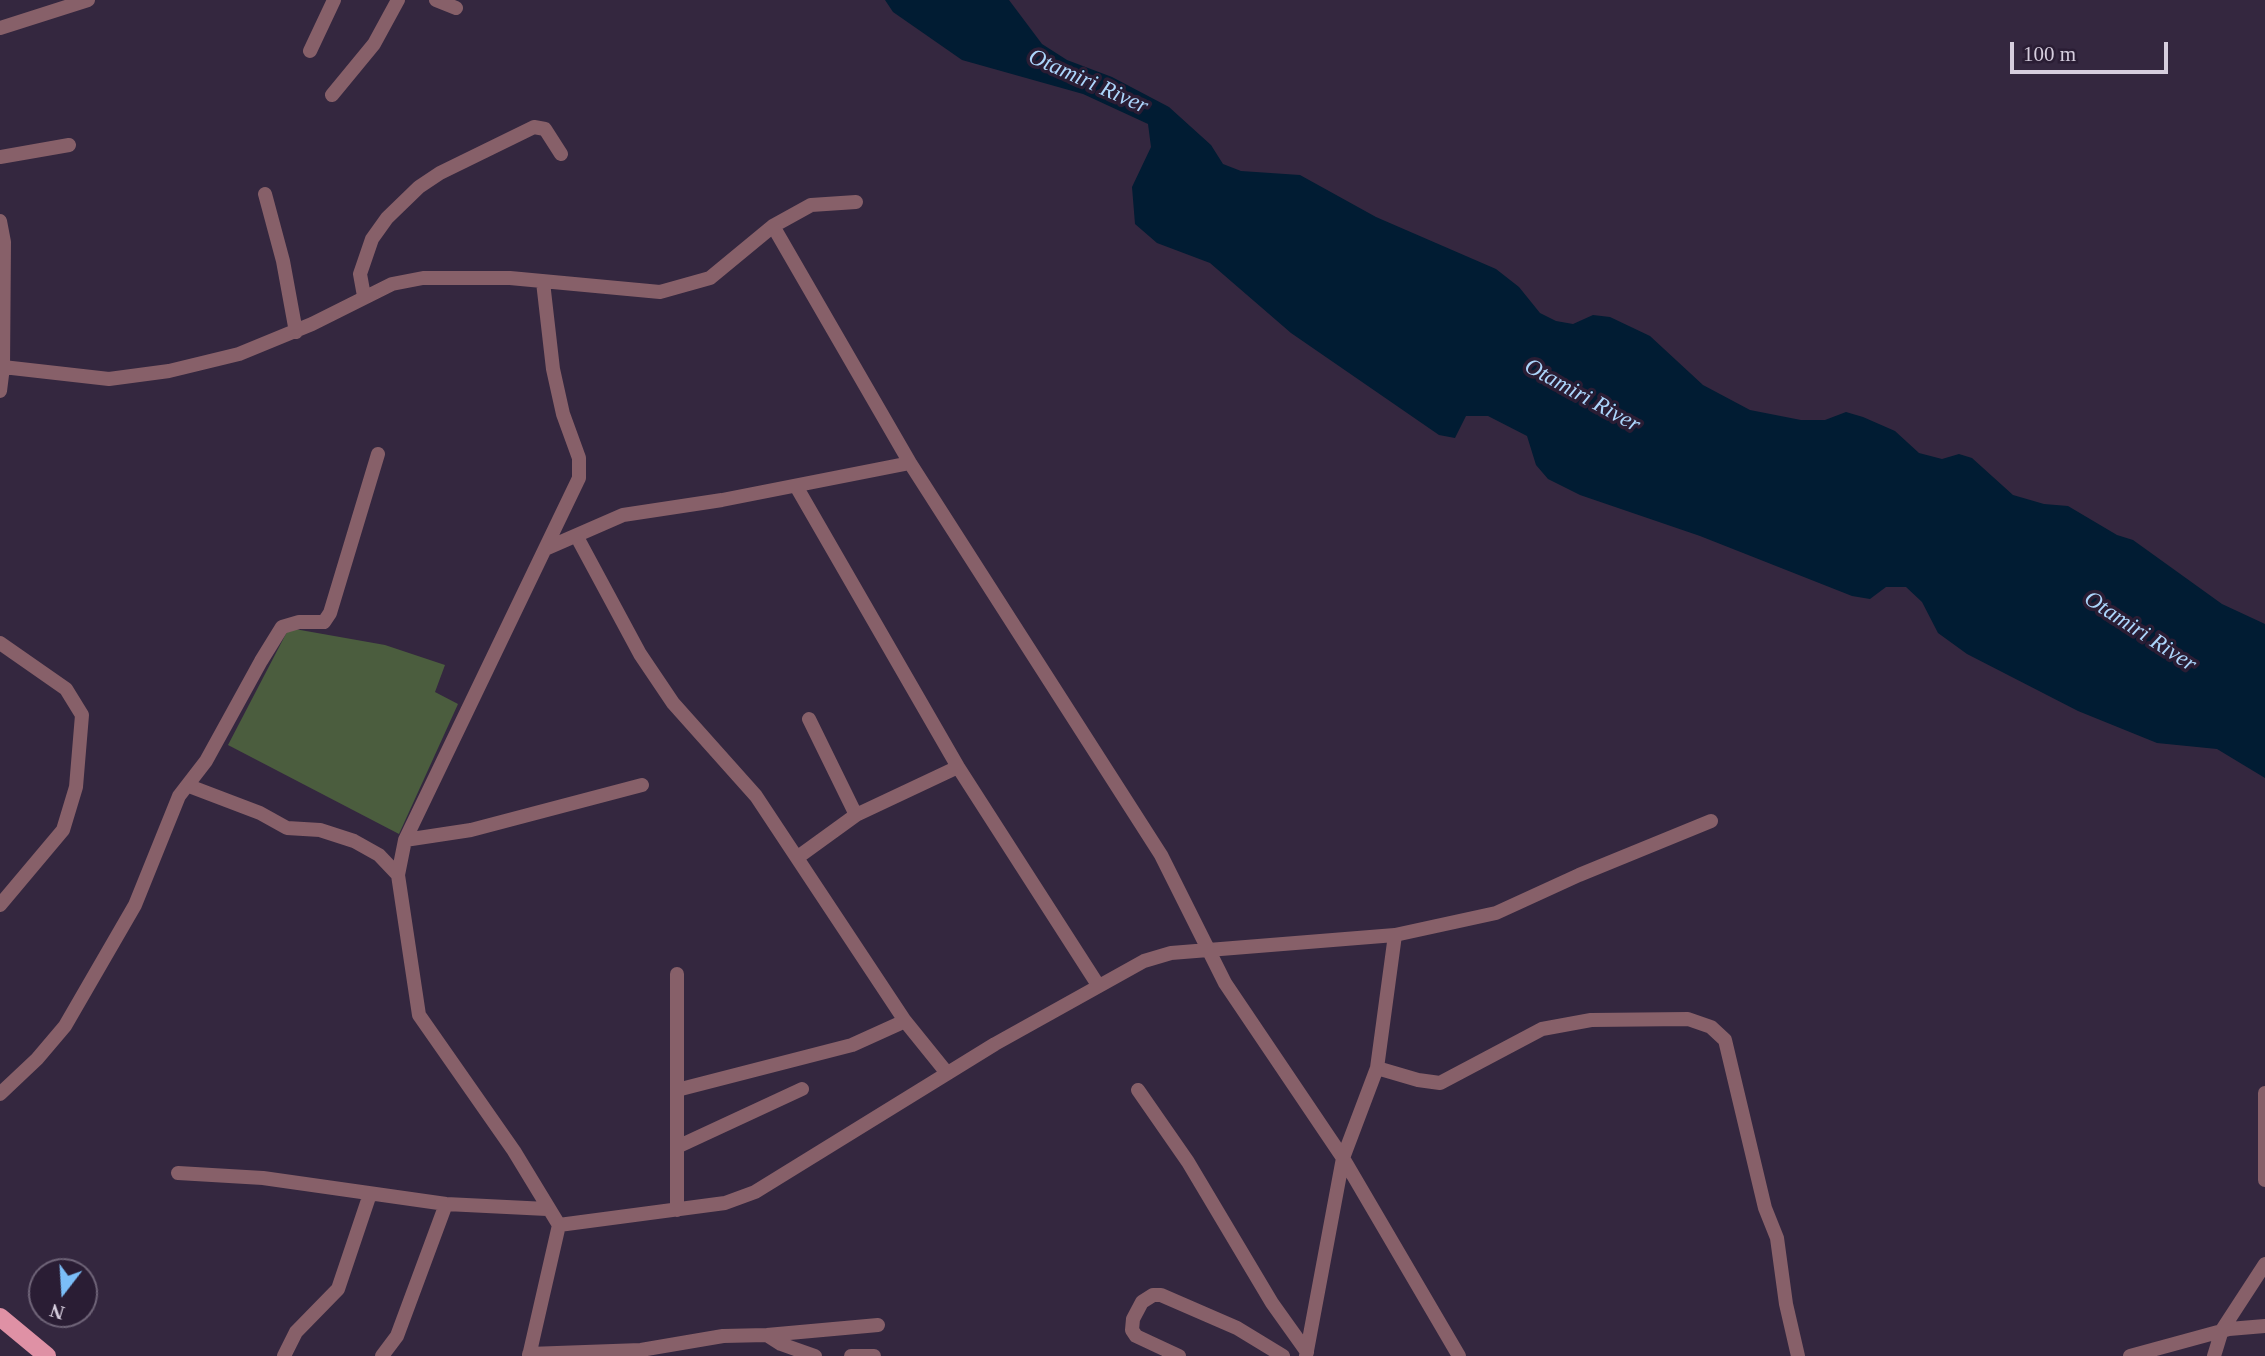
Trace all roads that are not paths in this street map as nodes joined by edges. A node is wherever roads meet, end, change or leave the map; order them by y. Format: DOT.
graph roads {
  1 [pos="88,0"];
  2 [pos="334,0"];
  3 [pos="398,0"];
  4 [pos="436,0"];
  5 [pos="456,8"];
  6 [pos="0,28"];
  7 [pos="310,51"];
  8 [pos="332,95"];
  9 [pos="69,145"];
  10 [pos="561,154"];
  11 [pos="0,157"];
  12 [pos="265,194"];
  13 [pos="856,202"];
  14 [pos="0,221"];
  15 [pos="773,226"];
  16 [pos="543,282"];
  17 [pos="364,296"];
  18 [pos="296,331"];
  19 [pos="4,367"];
  20 [pos="0,391"];
  21 [pos="378,454"];
  22 [pos="910,463"];
  23 [pos="796,486"];
  24 [pos="577,537"];
  25 [pos="545,549"];
  26 [pos="0,643"];
  27 [pos="809,719"];
  28 [pos="958,767"];
  29 [pos="642,785"];
  30 [pos="189,786"];
  31 [pos="856,815"];
  32 [pos="1711,821"];
  33 [pos="405,840"];
  34 [pos="798,857"];
  35 [pos="398,875"];
  36 [pos="0,905"];
  37 [pos="1395,935"];
  38 [pos="1209,950"];
  39 [pos="677,974"];
  40 [pos="1098,985"];
  41 [pos="905,1021"];
  42 [pos="1377,1068"];
  43 [pos="947,1073"];
  44 [pos="802,1089"];
  45 [pos="677,1090"];
  46 [pos="1138,1090"];
  47 [pos="2265,1093"];
  48 [pos="0,1094"];
  49 [pos="677,1147"];
  50 [pos="1343,1158"];
  51 [pos="178,1172"];
  52 [pos="2265,1181"];
  53 [pos="370,1194"];
  54 [pos="446,1204"];
  55 [pos="547,1209"];
  56 [pos="677,1210"];
  57 [pos="559,1225"];
  58 [pos="2265,1265"];
  59 [pos="0,1317"];
  60 [pos="878,1325"];
  61 [pos="2265,1326"];
  62 [pos="2222,1330"];
  63 [pos="0,1332"];
  64 [pos="767,1335"];
  65 [pos="1306,1354"];
  66 [pos="529,1355"];
  67 [pos="29,1356"];
  68 [pos="47,1356"];
  69 [pos="284,1356"];
  70 [pos="382,1356"];
  71 [pos="815,1356"];
  72 [pos="851,1356"];
  73 [pos="874,1356"];
  74 [pos="1178,1356"];
  75 [pos="1283,1356"];
  76 [pos="1460,1356"];
  77 [pos="1798,1356"];
  78 [pos="2130,1356"];
  79 [pos="2214,1356"];
  1 -- 6 [label="street"];
  2 -- 7 [label="street"];
  3 -- 8 [label="street"];
  4 -- 5 [label="street"];
  9 -- 11 [label="street"];
  10 -- 17 [label="street"];
  12 -- 18 [label="street"];
  13 -- 15 [label="street"];
  14 -- 19 [label="street"];
  15 -- 16 [label="street"];
  15 -- 22 [label="street"];
  16 -- 17 [label="street"];
  16 -- 25 [label="street"];
  17 -- 18 [label="street"];
  18 -- 19 [label="street"];
  19 -- 20 [label="street"];
  21 -- 30 [label="street"];
  22 -- 23 [label="street"];
  22 -- 38 [label="street"];
  23 -- 24 [label="street"];
  23 -- 28 [label="street"];
  24 -- 25 [label="street"];
  24 -- 34 [label="street"];
  25 -- 33 [label="street"];
  26 -- 36 [label="street"];
  27 -- 31 [label="street"];
  28 -- 31 [label="street"];
  28 -- 40 [label="street"];
  29 -- 33 [label="street"];
  30 -- 35 [label="street"];
  30 -- 48 [label="street"];
  31 -- 34 [label="street"];
  32 -- 37 [label="street"];
  33 -- 35 [label="street"];
  34 -- 41 [label="street"];
  35 -- 55 [label="street"];
  37 -- 38 [label="street"];
  37 -- 42 [label="street"];
  38 -- 40 [label="street"];
  38 -- 50 [label="street"];
  39 -- 45 [label="street"];
  40 -- 43 [label="street"];
  41 -- 43 [label="street"];
  41 -- 45 [label="street"];
  42 -- 50 [label="street"];
  42 -- 77 [label="street"];
  43 -- 56 [label="street"];
  44 -- 49 [label="street"];
  45 -- 49 [label="street"];
  46 -- 65 [label="street"];
  47 -- 52 [label="street"];
  49 -- 56 [label="street"];
  50 -- 65 [label="street"];
  50 -- 76 [label="street"];
  51 -- 53 [label="street"];
  53 -- 54 [label="street"];
  53 -- 69 [label="street"];
  54 -- 55 [label="street"];
  54 -- 70 [label="street"];
  55 -- 57 [label="street"];
  56 -- 57 [label="street"];
  57 -- 66 [label="street"];
  58 -- 62 [label="street"];
  59 -- 68 [label="main road"];
  60 -- 64 [label="street"];
  61 -- 62 [label="street"];
  62 -- 78 [label="street"];
  62 -- 79 [label="street"];
  63 -- 67 [label="main road"];
  64 -- 66 [label="street"];
  64 -- 71 [label="street"];
  72 -- 73 [label="street"];
  74 -- 75 [label="street"];
}
